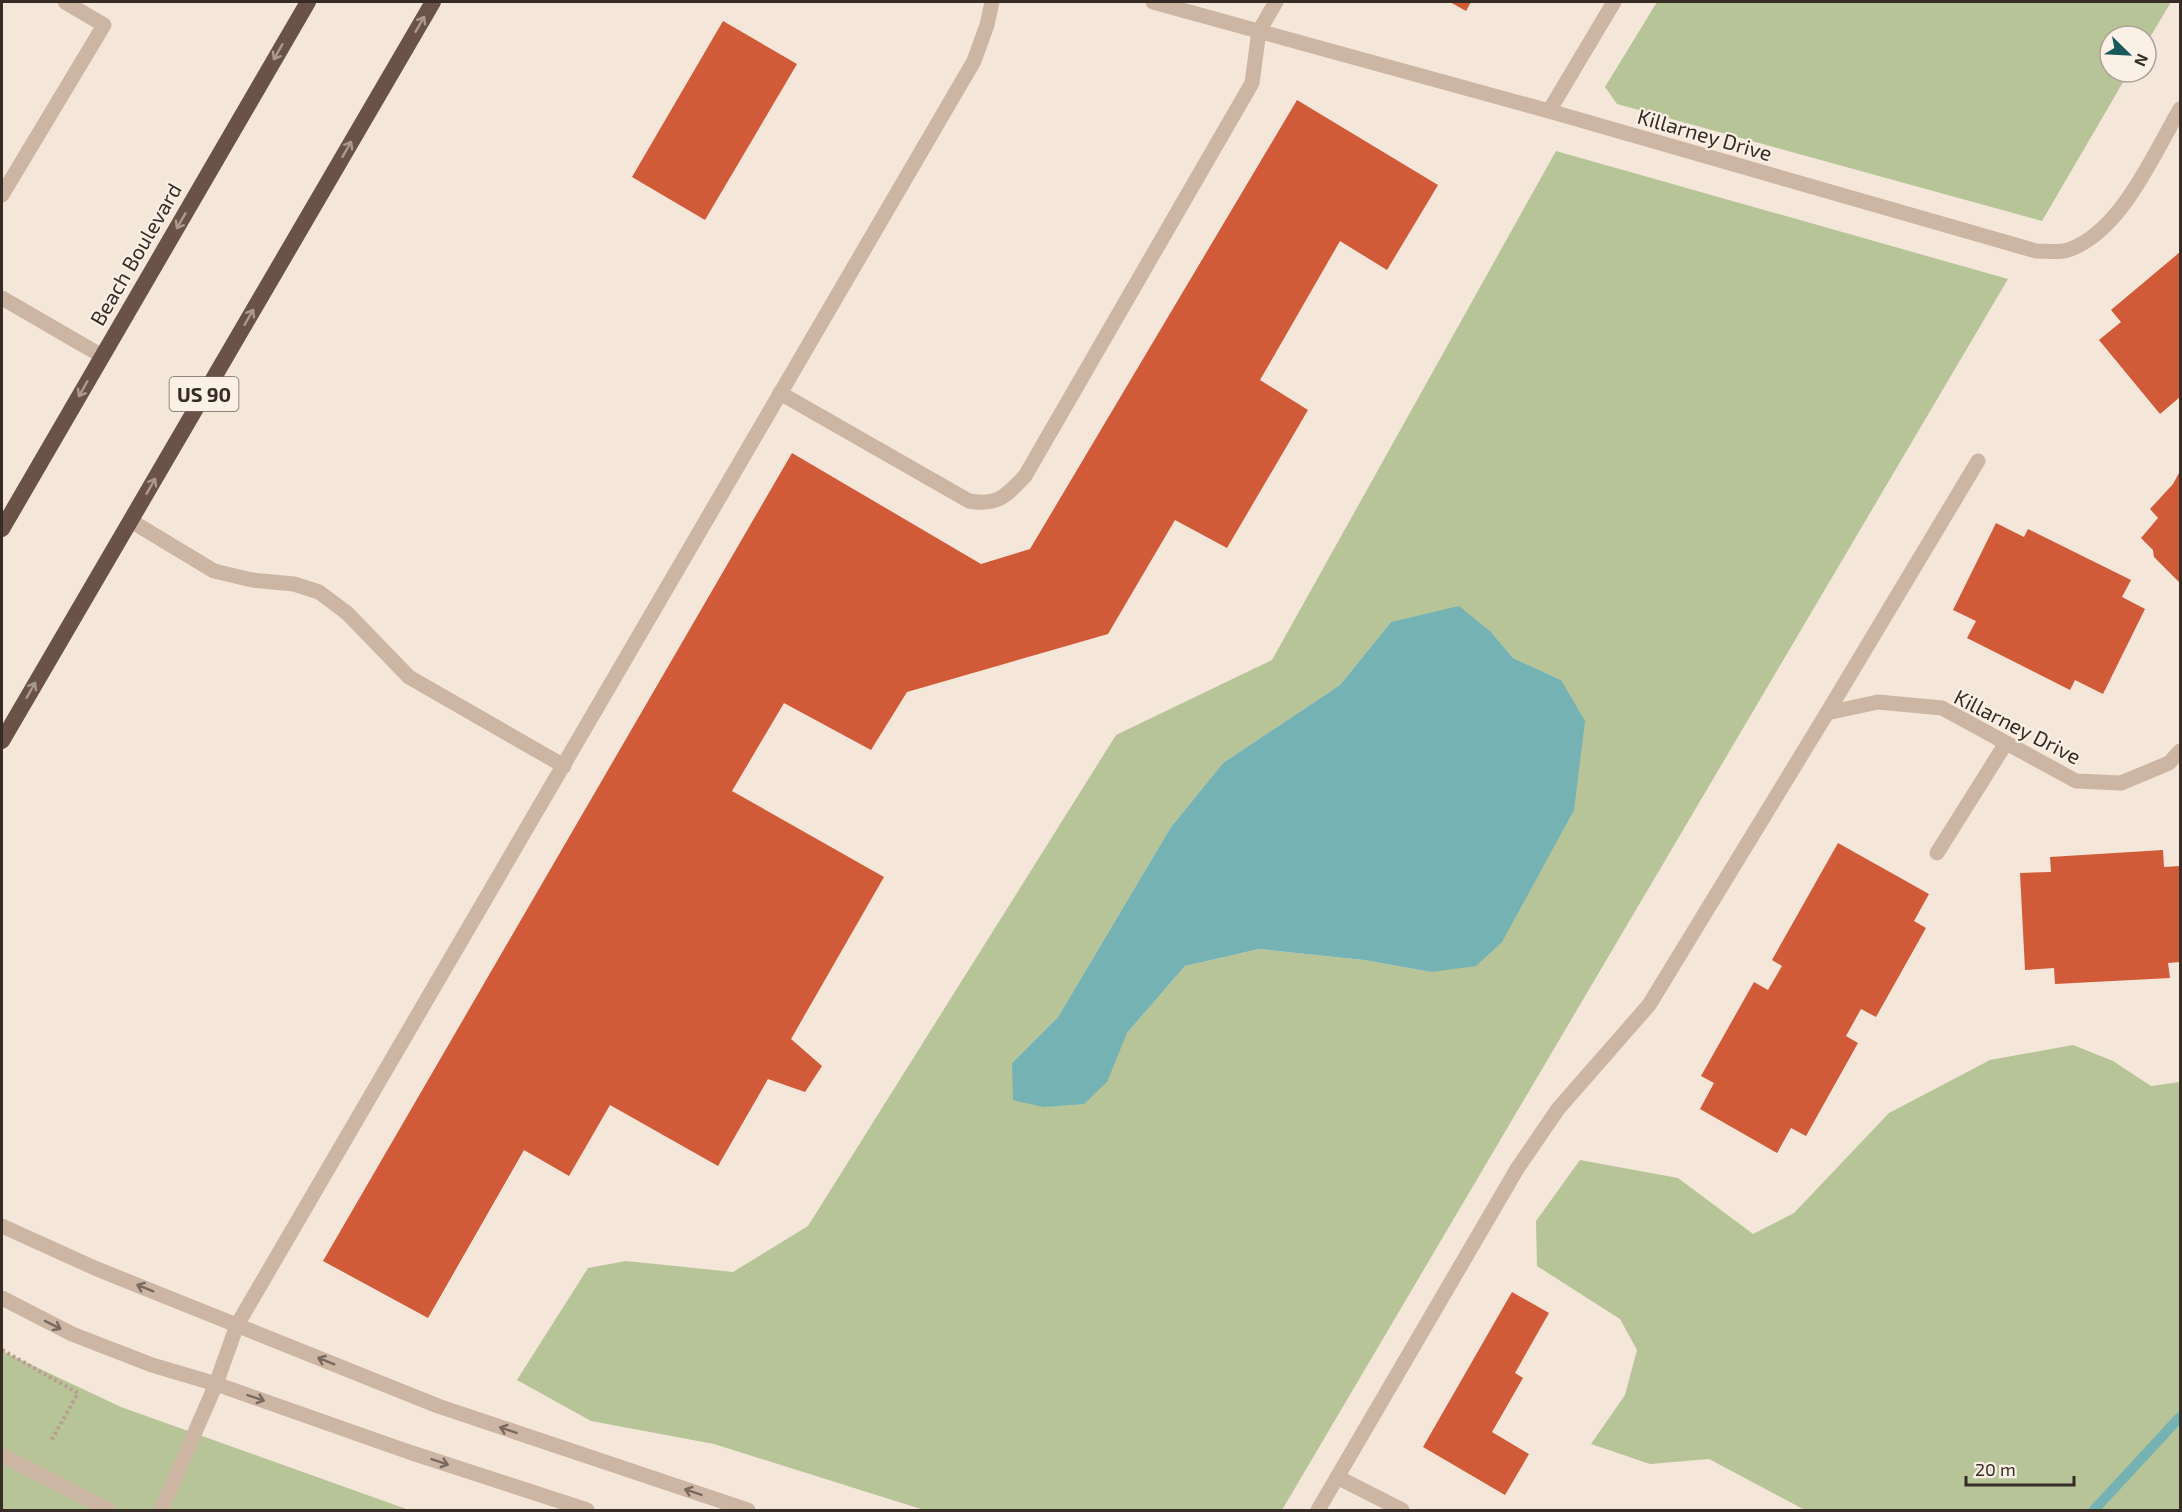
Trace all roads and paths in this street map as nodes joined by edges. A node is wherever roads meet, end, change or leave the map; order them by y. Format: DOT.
graph roads {
  1 [pos="65,2"];
  2 [pos="308,2"];
  3 [pos="433,2"];
  4 [pos="992,2"];
  5 [pos="1153,2"];
  6 [pos="1276,2"];
  7 [pos="1614,2"];
  8 [pos="1259,31"];
  9 [pos="2181,109"];
  10 [pos="1549,111"];
  11 [pos="2,195"];
  12 [pos="2,298"];
  13 [pos="102,356"];
  14 [pos="780,393"];
  15 [pos="1978,461"];
  16 [pos="131,521"];
  17 [pos="2,529"];
  18 [pos="1827,713"];
  19 [pos="2,741"];
  20 [pos="2006,743"];
  21 [pos="2181,751"];
  22 [pos="564,766"];
  23 [pos="1937,853"];
  24 [pos="2,1226"];
  25 [pos="2,1298"];
  26 [pos="237,1325"];
  27 [pos="2,1350"];
  28 [pos="216,1384"];
  29 [pos="51,1441"];
  30 [pos="2,1455"];
  31 [pos="1337,1477"];
  32 [pos="110,1510"];
  33 [pos="160,1510"];
  34 [pos="587,1510"];
  35 [pos="748,1510"];
  36 [pos="1318,1510"];
  37 [pos="1402,1510"];
  1 -- 11 [label="street"];
  2 -- 13 [label="highway, Beach Boulevard, one-way"];
  16 -- 3 [label="highway, US 90, one-way"];
  4 -- 14 [label="street"];
  5 -- 8 [label="street, Killarney Drive"];
  6 -- 8 [label="street"];
  7 -- 10 [label="street"];
  8 -- 10 [label="street, Killarney Drive"];
  8 -- 14 [label="street"];
  9 -- 10 [label="street, Killarney Drive"];
  12 -- 13 [label="street"];
  13 -- 17 [label="highway, Beach Boulevard, one-way"];
  14 -- 22 [label="street"];
  15 -- 18 [label="street"];
  19 -- 16 [label="highway, US 90, one-way"];
  16 -- 22 [label="street"];
  18 -- 20 [label="street, Killarney Drive"];
  18 -- 31 [label="street"];
  20 -- 21 [label="street, Killarney Drive"];
  20 -- 23 [label="street"];
  22 -- 26 [label="street"];
  26 -- 24 [label="street, one-way"];
  25 -- 28 [label="street, one-way"];
  26 -- 28 [label="street"];
  35 -- 26 [label="street, one-way"];
  27 -- 29 [label="path"];
  28 -- 33 [label="street"];
  28 -- 34 [label="street, one-way"];
  30 -- 32 [label="street"];
  31 -- 36 [label="street"];
  31 -- 37 [label="street"];
}
